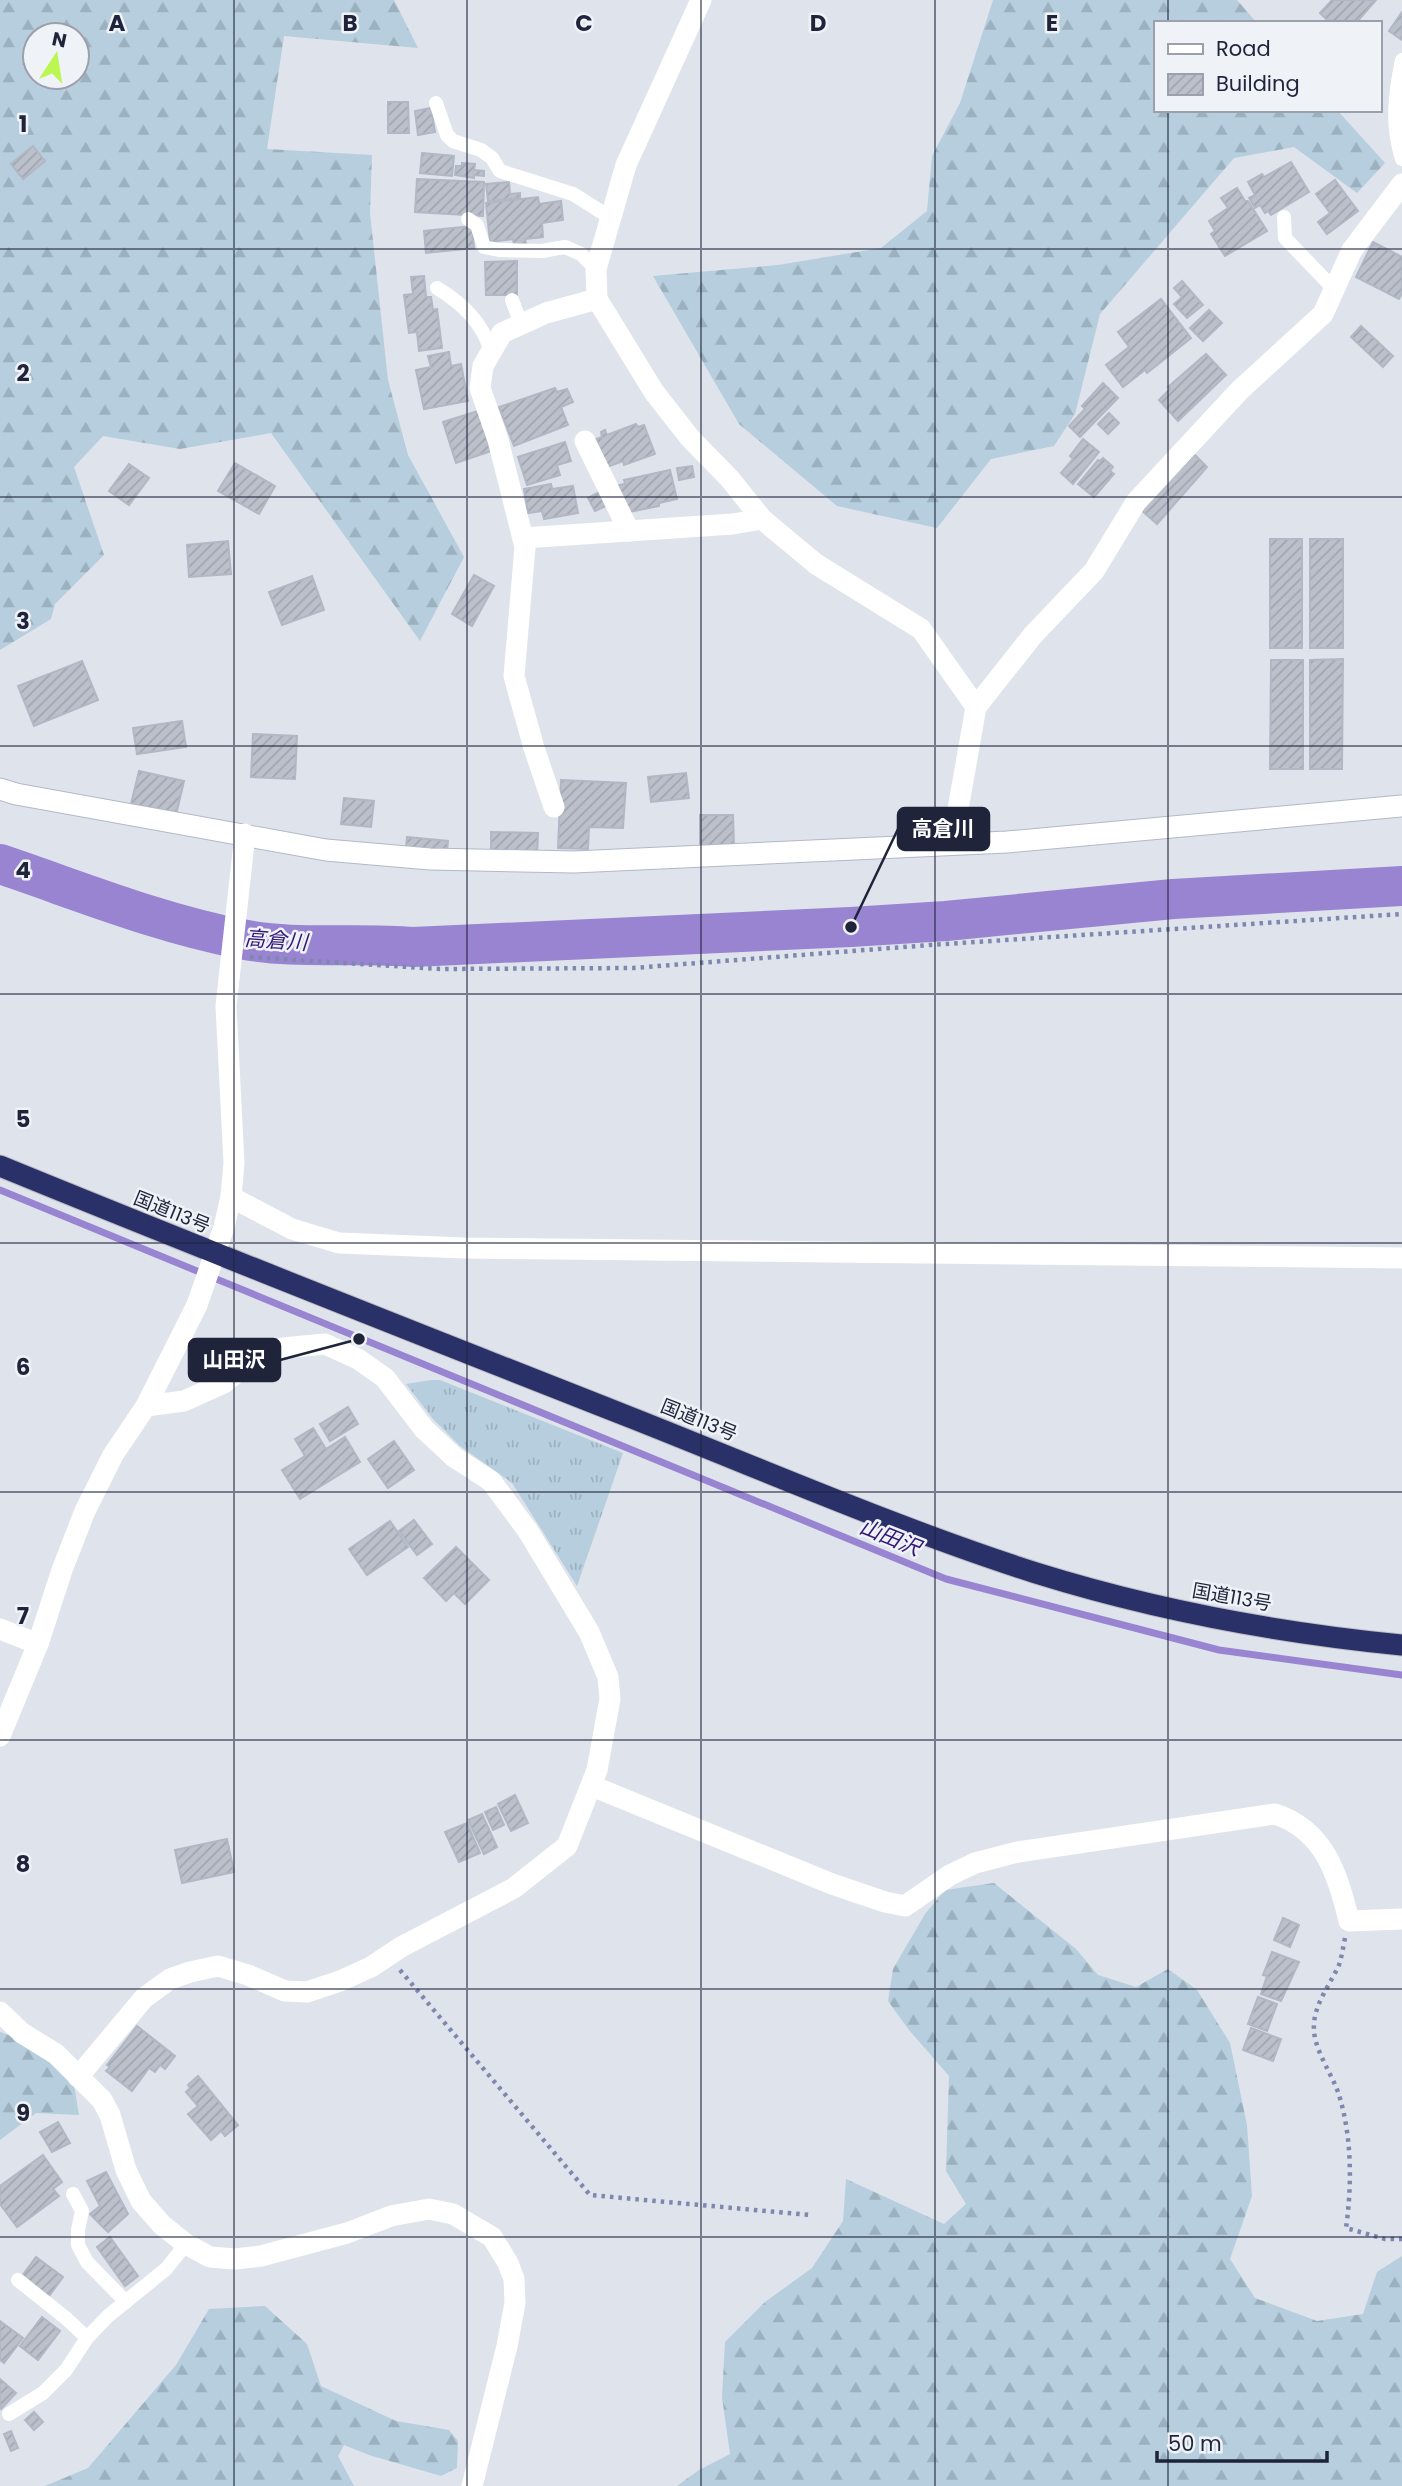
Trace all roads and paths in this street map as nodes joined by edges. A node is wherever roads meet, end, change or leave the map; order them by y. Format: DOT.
graph roads {
  1 [pos="701,0"];
  2 [pos="1402,60"];
  3 [pos="436,103"];
  4 [pos="1402,159"];
  5 [pos="1402,184"];
  6 [pos="1284,217"];
  7 [pos="611,218"];
  8 [pos="468,219"];
  9 [pos="596,269"];
  10 [pos="437,288"];
  11 [pos="1334,289"];
  12 [pos="597,299"];
  13 [pos="512,300"];
  14 [pos="521,324"];
  15 [pos="491,352"];
  16 [pos="585,441"];
  17 [pos="762,519"];
  18 [pos="629,531"];
  19 [pos="523,538"];
  20 [pos="976,707"];
  21 [pos="0,789"];
  22 [pos="1402,806"];
  23 [pos="554,807"];
  24 [pos="246,834"];
  25 [pos="952,843"];
  26 [pos="1402,914"];
  27 [pos="231,956"];
  28 [pos="0,1166"];
  29 [pos="230,1197"];
  30 [pos="215,1253"];
  31 [pos="1402,1258"];
  32 [pos="146,1406"];
  33 [pos="0,1629"];
  34 [pos="38,1644"];
  35 [pos="1402,1645"];
  36 [pos="0,1736"];
  37 [pos="592,1786"];
  38 [pos="1402,1919"];
  39 [pos="1349,1920"];
  40 [pos="388,1955"];
  41 [pos="0,2012"];
  42 [pos="78,2077"];
  43 [pos="73,2194"];
  44 [pos="810,2215"];
  45 [pos="1402,2239"];
  46 [pos="186,2244"];
  47 [pos="18,2280"];
  48 [pos="126,2302"];
  49 [pos="87,2338"];
  50 [pos="9,2414"];
  51 [pos="472,2486"];
  1 -- 7 [label="street"];
  2 -- 4 [label="lane"];
  3 -- 7 [label="lane"];
  5 -- 11 [label="street"];
  6 -- 11 [label="lane"];
  7 -- 9 [label="street"];
  8 -- 9 [label="lane"];
  9 -- 12 [label="street"];
  10 -- 15 [label="lane"];
  11 -- 20 [label="street"];
  12 -- 14 [label="street"];
  12 -- 17 [label="street"];
  13 -- 14 [label="lane"];
  14 -- 15 [label="street"];
  15 -- 19 [label="street"];
  16 -- 18 [label="street"];
  17 -- 18 [label="street"];
  17 -- 20 [label="street"];
  18 -- 19 [label="street"];
  19 -- 23 [label="street"];
  20 -- 25 [label="street"];
  21 -- 24 [label="street"];
  22 -- 25 [label="street"];
  24 -- 25 [label="street"];
  24 -- 27 [label="street"];
  26 -- 27 [label="path"];
  27 -- 29 [label="street"];
  28 -- 30 [label="highway, 国道113号"];
  29 -- 30 [label="street"];
  29 -- 31 [label="street"];
  30 -- 32 [label="street"];
  30 -- 35 [label="highway, 国道113号"];
  32 -- 34 [label="street"];
  32 -- 37 [label="street"];
  33 -- 34 [label="street"];
  34 -- 36 [label="street"];
  37 -- 39 [label="street"];
  37 -- 40 [label="street"];
  38 -- 39 [label="street"];
  39 -- 45 [label="path"];
  40 -- 42 [label="street"];
  40 -- 44 [label="path"];
  41 -- 42 [label="street"];
  42 -- 46 [label="street"];
  43 -- 48 [label="lane"];
  46 -- 48 [label="lane"];
  46 -- 51 [label="street"];
  47 -- 49 [label="lane"];
  48 -- 49 [label="lane"];
  49 -- 50 [label="lane"];
}
